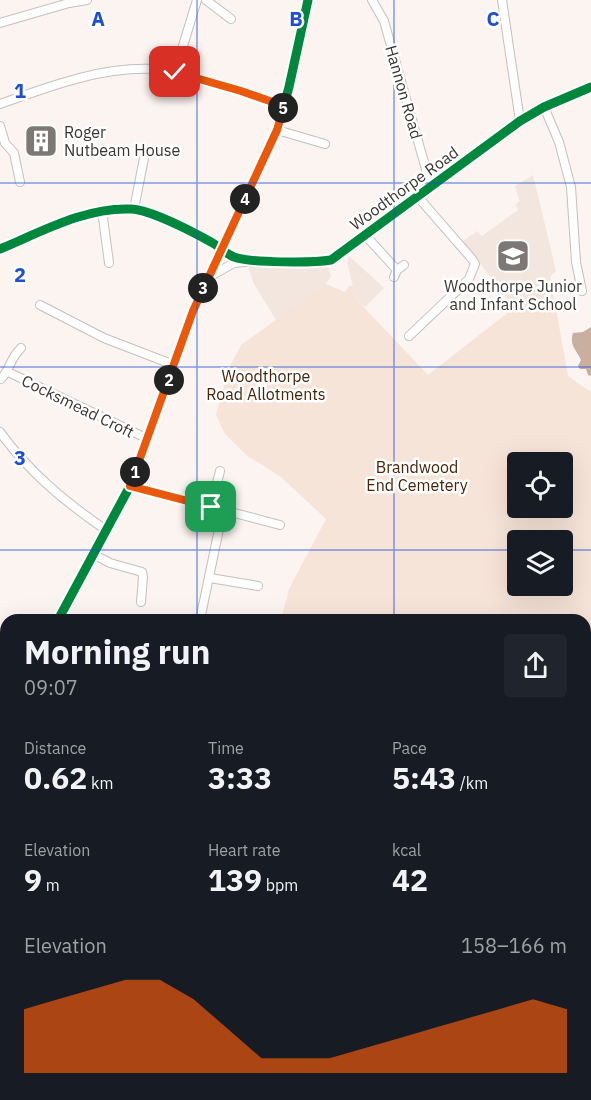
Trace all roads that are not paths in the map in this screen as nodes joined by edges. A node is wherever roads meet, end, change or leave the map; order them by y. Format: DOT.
graph roads {
  1 [pos="87,0"];
  2 [pos="197,0"];
  3 [pos="206,0"];
  4 [pos="308,0"];
  5 [pos="372,0"];
  6 [pos="502,0"];
  7 [pos="231,20"];
  8 [pos="0,23"];
  9 [pos="175,72"];
  10 [pos="591,87"];
  11 [pos="0,104"];
  12 [pos="284,106"];
  13 [pos="544,107"];
  14 [pos="520,121"];
  15 [pos="0,126"];
  16 [pos="277,130"];
  17 [pos="325,144"];
  18 [pos="145,153"];
  19 [pos="20,182"];
  20 [pos="430,188"];
  21 [pos="418,197"];
  22 [pos="134,209"];
  23 [pos="102,210"];
  24 [pos="365,235"];
  25 [pos="0,249"];
  26 [pos="222,250"];
  27 [pos="251,261"];
  28 [pos="109,264"];
  29 [pos="398,270"];
  30 [pos="207,278"];
  31 [pos="582,291"];
  32 [pos="40,305"];
  33 [pos="409,337"];
  34 [pos="21,348"];
  35 [pos="174,365"];
  36 [pos="8,372"];
  37 [pos="1,379"];
  38 [pos="0,432"];
  39 [pos="148,439"];
  40 [pos="220,471"];
  41 [pos="130,486"];
  42 [pos="211,507"];
  43 [pos="223,510"];
  44 [pos="280,525"];
  45 [pos="106,530"];
  46 [pos="93,554"];
  47 [pos="210,578"];
  48 [pos="258,586"];
  49 [pos="141,602"];
  50 [pos="61,614"];
  51 [pos="201,614"];
  1 -- 8 [label="street"];
  2 -- 9 [label="street"];
  3 -- 7 [label="street"];
  4 -- 12 [label="street"];
  5 -- 20 [label="street, Hannon Road"];
  6 -- 14 [label="street"];
  9 -- 11 [label="street"];
  9 -- 12 [label="street"];
  10 -- 13 [label="street, Woodthorpe Road"];
  12 -- 16 [label="street"];
  13 -- 14 [label="street, Woodthorpe Road"];
  13 -- 31 [label="street"];
  14 -- 20 [label="street, Woodthorpe Road"];
  15 -- 19 [label="street"];
  16 -- 17 [label="street"];
  16 -- 26 [label="street"];
  18 -- 22 [label="street"];
  20 -- 21 [label="street, Woodthorpe Road"];
  21 -- 24 [label="street, Woodthorpe Road"];
  21 -- 33 [label="street"];
  22 -- 23 [label="street"];
  22 -- 26 [label="street, Woodthorpe Road"];
  23 -- 25 [label="street"];
  23 -- 28 [label="street"];
  24 -- 27 [label="street, Woodthorpe Road"];
  24 -- 29 [label="street"];
  26 -- 27 [label="street, Woodthorpe Road"];
  26 -- 30 [label="street"];
  27 -- 30 [label="street, Woodthorpe Road"];
  30 -- 35 [label="street"];
  32 -- 35 [label="street"];
  34 -- 36 [label="street, Cocksmead Croft"];
  35 -- 39 [label="street"];
  36 -- 37 [label="street, Cocksmead Croft"];
  36 -- 39 [label="street, Cocksmead Croft"];
  38 -- 45 [label="street"];
  39 -- 41 [label="street"];
  40 -- 42 [label="street"];
  41 -- 42 [label="street"];
  41 -- 45 [label="street"];
  42 -- 43 [label="street"];
  43 -- 44 [label="street"];
  43 -- 47 [label="street"];
  45 -- 46 [label="street"];
  46 -- 49 [label="street"];
  46 -- 50 [label="street"];
  47 -- 48 [label="street"];
  47 -- 51 [label="street"];
}
